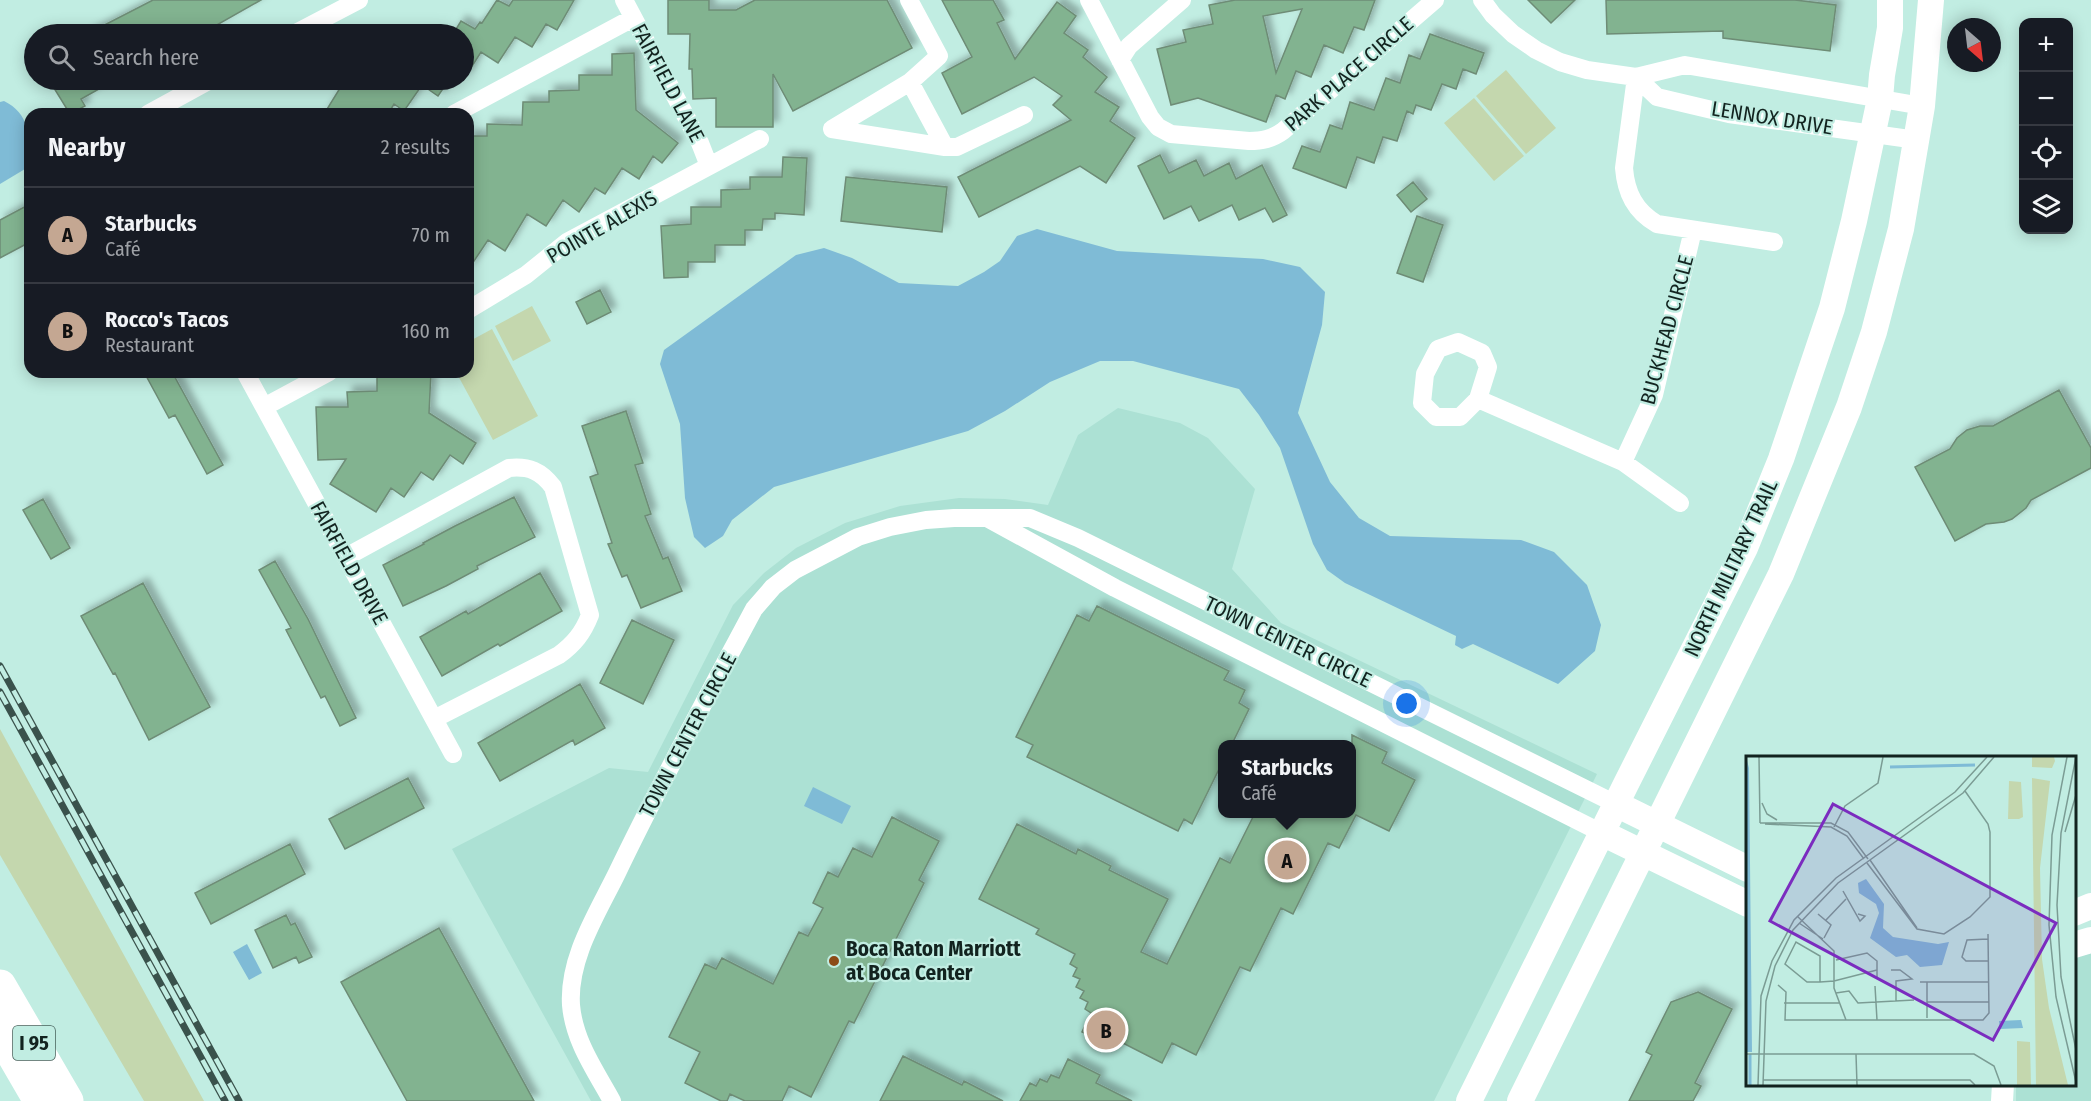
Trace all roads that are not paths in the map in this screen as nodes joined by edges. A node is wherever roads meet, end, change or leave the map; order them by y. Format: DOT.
graph roads {
  1 [pos="359,0"];
  2 [pos="624,0"];
  3 [pos="909,0"];
  4 [pos="1089,0"];
  5 [pos="1182,0"];
  6 [pos="1435,0"];
  7 [pos="1482,0"];
  8 [pos="1890,0"];
  9 [pos="1931,0"];
  10 [pos="633,18"];
  11 [pos="313,24"];
  12 [pos="1120,60"];
  13 [pos="1636,77"];
  14 [pos="910,82"];
  15 [pos="192,90"];
  16 [pos="1880,99"];
  17 [pos="1922,106"];
  18 [pos="159,108"];
  19 [pos="465,108"];
  20 [pos="1024,115"];
  21 [pos="1872,133"];
  22 [pos="760,139"];
  23 [pos="1917,140"];
  24 [pos="945,147"];
  25 [pos="709,166"];
  26 [pos="1693,230"];
  27 [pos="1774,242"];
  28 [pos="474,306"];
  29 [pos="248,378"];
  30 [pos="318,378"];
  31 [pos="1478,399"];
  32 [pos="264,408"];
  33 [pos="1623,462"];
  34 [pos="1680,503"];
  35 [pos="987,518"];
  36 [pos="346,557"];
  37 [pos="434,719"];
  38 [pos="453,754"];
  39 [pos="1616,804"];
  40 [pos="1658,825"];
  41 [pos="1602,833"];
  42 [pos="1644,853"];
  43 [pos="1746,868"];
  44 [pos="1746,903"];
  45 [pos="2091,906"];
  46 [pos="2076,912"];
  47 [pos="2091,940"];
  48 [pos="2076,944"];
  49 [pos="0,986"];
  50 [pos="0,1032"];
  51 [pos="2003,1086"];
  52 [pos="40,1101"];
  53 [pos="67,1101"];
  54 [pos="612,1101"];
  55 [pos="1470,1101"];
  56 [pos="1520,1101"];
  57 [pos="2002,1101"];
  1 -- 11 [label="street"];
  2 -- 10 [label="street, FAIRFIELD LANE"];
  3 -- 14 [label="street"];
  4 -- 12 [label="street, PARK PLACE CIRCLE"];
  5 -- 12 [label="street"];
  6 -- 12 [label="street, PARK PLACE CIRCLE"];
  7 -- 13 [label="street, LENNOX DRIVE"];
  8 -- 16 [label="main road, NORTH MILITARY TRAIL"];
  9 -- 17 [label="main road"];
  10 -- 19 [label="street"];
  10 -- 25 [label="street, FAIRFIELD LANE"];
  13 -- 16 [label="street, LENNOX DRIVE"];
  13 -- 21 [label="street, LENNOX DRIVE"];
  13 -- 26 [label="street, BUCKHEAD CIRCLE"];
  14 -- 24 [label="street"];
  14 -- 24 [label="street"];
  15 -- 18 [label="street"];
  16 -- 17 [label="street, LENNOX DRIVE"];
  16 -- 21 [label="main road, NORTH MILITARY TRAIL"];
  17 -- 23 [label="main road"];
  20 -- 24 [label="street"];
  21 -- 23 [label="street, LENNOX DRIVE"];
  21 -- 39 [label="main road, NORTH MILITARY TRAIL"];
  22 -- 25 [label="street, POINTE ALEXIS"];
  23 -- 40 [label="main road"];
  25 -- 28 [label="street, POINTE ALEXIS"];
  26 -- 27 [label="street, BUCKHEAD CIRCLE"];
  26 -- 33 [label="street, BUCKHEAD CIRCLE"];
  29 -- 32 [label="street, FAIRFIELD DRIVE"];
  30 -- 32 [label="street"];
  31 -- 33 [label="street"];
  32 -- 36 [label="street, FAIRFIELD DRIVE"];
  33 -- 34 [label="street"];
  35 -- 39 [label="street, TOWN CENTER CIRCLE"];
  35 -- 41 [label="street, TOWN CENTER CIRCLE"];
  35 -- 54 [label="street, TOWN CENTER CIRCLE"];
  36 -- 37 [label="street, FAIRFIELD DRIVE"];
  36 -- 37 [label="street"];
  37 -- 38 [label="street, FAIRFIELD DRIVE"];
  39 -- 40 [label="main road"];
  39 -- 41 [label="main road, NORTH MILITARY TRAIL"];
  40 -- 42 [label="main road"];
  40 -- 43 [label="main road"];
  41 -- 42 [label="main road"];
  41 -- 55 [label="main road, NORTH MILITARY TRAIL"];
  42 -- 44 [label="main road"];
  42 -- 56 [label="main road"];
  45 -- 46 [label="main road"];
  47 -- 48 [label="main road"];
  49 -- 53 [label="highway, I 95"];
  50 -- 52 [label="highway"];
  51 -- 57 [label="street"];
}
